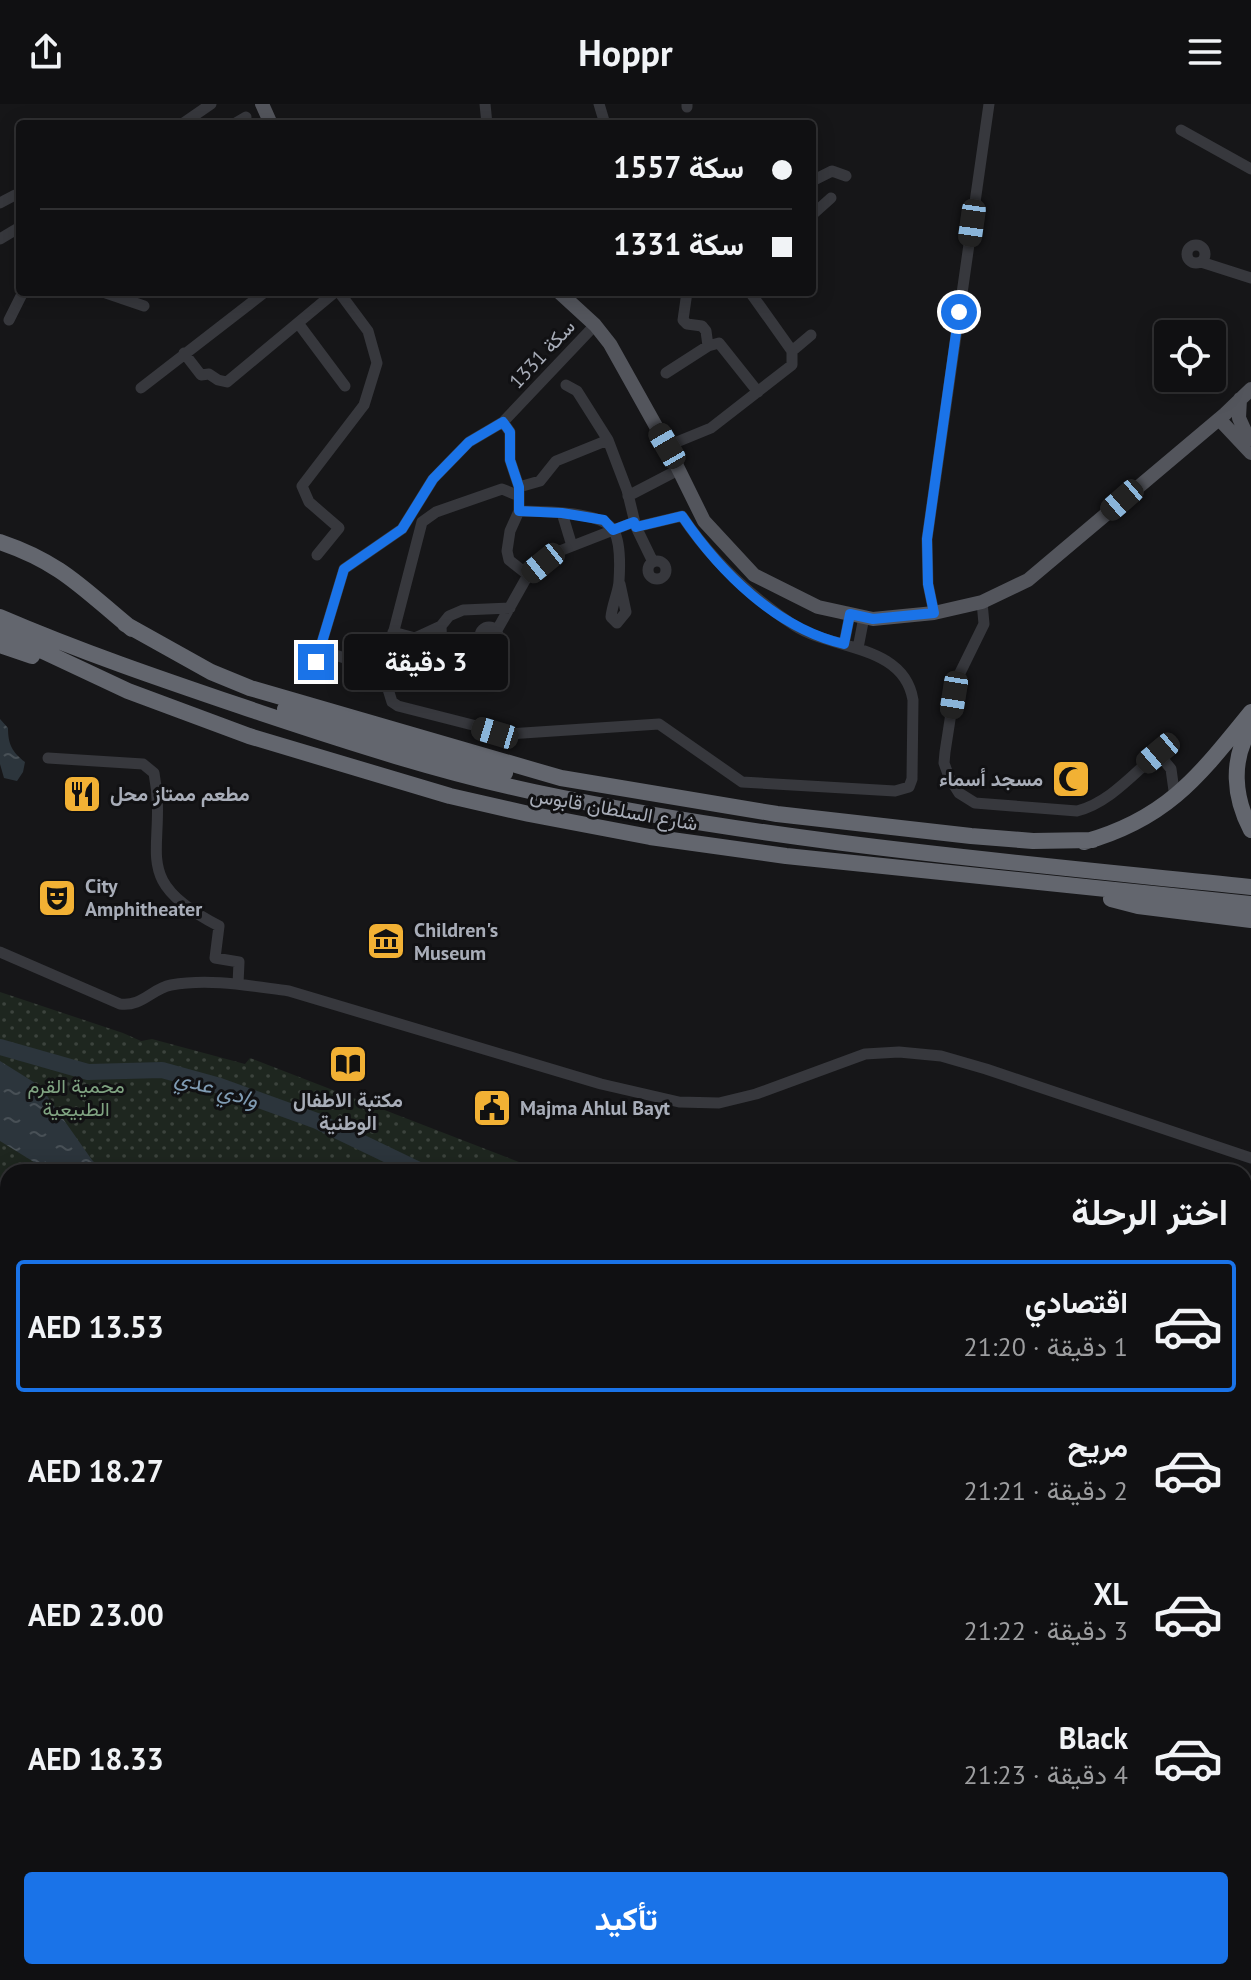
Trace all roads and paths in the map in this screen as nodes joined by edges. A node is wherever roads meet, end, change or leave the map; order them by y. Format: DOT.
graph roads {
  1 [pos="211,104"];
  2 [pos="989,104"];
  3 [pos="246,117"];
  4 [pos="188,120"];
  5 [pos="241,120"];
  6 [pos="1181,130"];
  7 [pos="1251,169"];
  8 [pos="846,176"];
  9 [pos="816,179"];
  10 [pos="831,198"];
  11 [pos="816,211"];
  12 [pos="1201,262"];
  13 [pos="1251,278"];
  14 [pos="21,296"];
  15 [pos="115,296"];
  16 [pos="260,296"];
  17 [pos="332,296"];
  18 [pos="340,296"];
  19 [pos="570,296"];
  20 [pos="686,296"];
  21 [pos="753,296"];
  22 [pos="144,306"];
  23 [pos="9,320"];
  24 [pos="298,323"];
  25 [pos="595,325"];
  26 [pos="811,335"];
  27 [pos="708,346"];
  28 [pos="792,351"];
  29 [pos="184,353"];
  30 [pos="666,373"];
  31 [pos="566,385"];
  32 [pos="345,386"];
  33 [pos="141,388"];
  34 [pos="758,392"];
  35 [pos="1246,394"];
  36 [pos="1222,416"];
  37 [pos="503,422"];
  38 [pos="1203,432"];
  39 [pos="608,440"];
  40 [pos="1248,444"];
  41 [pos="667,446"];
  42 [pos="678,470"];
  43 [pos="519,492"];
  44 [pos="628,496"];
  45 [pos="519,511"];
  46 [pos="562,513"];
  47 [pos="635,525"];
  48 [pos="613,530"];
  49 [pos="0,542"];
  50 [pos="572,546"];
  51 [pos="317,555"];
  52 [pos="653,562"];
  53 [pos="528,575"];
  54 [pos="620,584"];
  55 [pos="982,602"];
  56 [pos="510,608"];
  57 [pos="934,613"];
  58 [pos="857,616"];
  59 [pos="0,617"];
  60 [pos="125,624"];
  61 [pos="441,626"];
  62 [pos="497,630"];
  63 [pos="0,631"];
  64 [pos="393,632"];
  65 [pos="415,638"];
  66 [pos="844,644"];
  67 [pos="0,645"];
  68 [pos="858,648"];
  69 [pos="446,653"];
  70 [pos="369,666"];
  71 [pos="426,674"];
  72 [pos="128,691"];
  73 [pos="1251,712"];
  74 [pos="1251,727"];
  75 [pos="48,758"];
  76 [pos="1205,768"];
  77 [pos="1171,769"];
  78 [pos="1175,798"];
  79 [pos="676,819"];
  80 [pos="1251,830"];
  81 [pos="1093,840"];
  82 [pos="856,846"];
  83 [pos="1055,886"];
  84 [pos="1251,887"];
  85 [pos="1251,904"];
  86 [pos="1251,920"];
  87 [pos="0,952"];
  88 [pos="238,984"];
  89 [pos="1251,1158"];
  1 -- 4 [label="street"];
  2 -- 57 [label="street"];
  3 -- 5 [label="street"];
  6 -- 7 [label="street"];
  8 -- 9 [label="street"];
  10 -- 11 [label="street"];
  12 -- 13 [label="street"];
  14 -- 23 [label="street"];
  15 -- 22 [label="street"];
  16 -- 29 [label="street"];
  17 -- 24 [label="street"];
  18 -- 51 [label="street"];
  19 -- 25 [label="main road"];
  20 -- 27 [label="street"];
  21 -- 28 [label="street"];
  24 -- 29 [label="street"];
  24 -- 32 [label="street"];
  25 -- 37 [label="street, سكة 1331"];
  25 -- 41 [label="main road"];
  26 -- 28 [label="street"];
  27 -- 30 [label="street"];
  27 -- 34 [label="street"];
  28 -- 34 [label="street"];
  29 -- 33 [label="street"];
  31 -- 39 [label="street"];
  34 -- 41 [label="street"];
  35 -- 36 [label="main road"];
  35 -- 40 [label="main road"];
  36 -- 38 [label="main road"];
  36 -- 40 [label="main road"];
  37 -- 43 [label="street"];
  37 -- 70 [label="street, سكة 1331"];
  38 -- 40 [label="main road"];
  38 -- 55 [label="main road"];
  39 -- 43 [label="street"];
  39 -- 44 [label="street"];
  41 -- 42 [label="main road"];
  42 -- 44 [label="street"];
  42 -- 58 [label="main road"];
  43 -- 45 [label="street"];
  43 -- 64 [label="street"];
  44 -- 47 [label="street"];
  45 -- 46 [label="street"];
  45 -- 53 [label="street"];
  46 -- 48 [label="street"];
  46 -- 50 [label="street"];
  47 -- 48 [label="street"];
  47 -- 52 [label="street"];
  47 -- 66 [label="street"];
  48 -- 50 [label="street"];
  48 -- 54 [label="street"];
  49 -- 60 [label="highway"];
  50 -- 53 [label="street"];
  53 -- 56 [label="street"];
  55 -- 57 [label="main road"];
  55 -- 77 [label="street"];
  56 -- 61 [label="street"];
  56 -- 62 [label="street"];
  57 -- 58 [label="main road"];
  58 -- 66 [label="street"];
  58 -- 68 [label="street"];
  59 -- 79 [label="highway, شارع السلطان قابوس"];
  60 -- 79 [label="highway"];
  60 -- 81 [label="highway"];
  61 -- 65 [label="street"];
  61 -- 69 [label="street"];
  63 -- 72 [label="highway, شارع السلطان قابوس"];
  64 -- 65 [label="street"];
  64 -- 68 [label="street"];
  65 -- 71 [label="street"];
  66 -- 68 [label="street"];
  67 -- 72 [label="highway"];
  72 -- 83 [label="highway, شارع السلطان قابوس"];
  73 -- 76 [label="highway"];
  74 -- 80 [label="highway"];
  75 -- 88 [label="street"];
  76 -- 77 [label="street"];
  76 -- 78 [label="highway"];
  77 -- 78 [label="street"];
  78 -- 81 [label="highway"];
  79 -- 82 [label="highway, شارع السلطان قابوس"];
  81 -- 82 [label="highway"];
  82 -- 84 [label="highway, شارع السلطان قابوس"];
  83 -- 85 [label="highway, شارع السلطان قابوس"];
  83 -- 86 [label="highway"];
  87 -- 88 [label="street"];
  88 -- 89 [label="street"];
}
